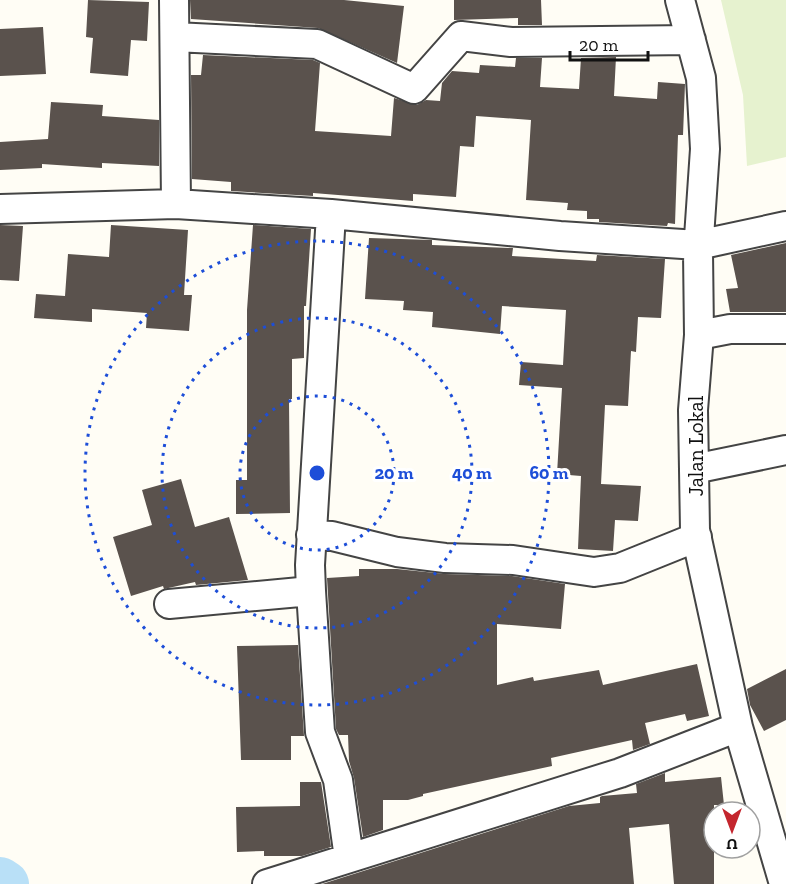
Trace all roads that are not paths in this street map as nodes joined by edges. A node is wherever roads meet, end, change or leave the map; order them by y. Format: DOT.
graph roads {
  1 [pos="174,0"];
  2 [pos="680,0"];
  3 [pos="175,38"];
  4 [pos="691,40"];
  5 [pos="176,204"];
  6 [pos="0,209"];
  7 [pos="332,214"];
  8 [pos="786,226"];
  9 [pos="698,245"];
  10 [pos="786,329"];
  11 [pos="699,335"];
  12 [pos="786,450"];
  13 [pos="694,469"];
  14 [pos="311,535"];
  15 [pos="697,537"];
  16 [pos="310,591"];
  17 [pos="169,604"];
  18 [pos="738,727"];
  19 [pos="349,858"];
  20 [pos="267,884"];
  21 [pos="784,884"];
  1 -- 3 [label="street"];
  2 -- 4 [label="street, Jalan Lokal"];
  3 -- 4 [label="street"];
  3 -- 5 [label="street"];
  4 -- 9 [label="street, Jalan Lokal"];
  5 -- 6 [label="street"];
  5 -- 7 [label="street"];
  7 -- 9 [label="street"];
  7 -- 14 [label="street"];
  8 -- 9 [label="street"];
  9 -- 11 [label="street, Jalan Lokal"];
  10 -- 11 [label="street"];
  11 -- 13 [label="street, Jalan Lokal"];
  12 -- 13 [label="street"];
  13 -- 15 [label="street, Jalan Lokal"];
  14 -- 15 [label="street"];
  14 -- 16 [label="street"];
  15 -- 18 [label="street, Jalan Lokal"];
  16 -- 17 [label="street"];
  16 -- 19 [label="street"];
  18 -- 19 [label="street"];
  18 -- 21 [label="street, Jalan Lokal"];
  19 -- 20 [label="street"];
}
